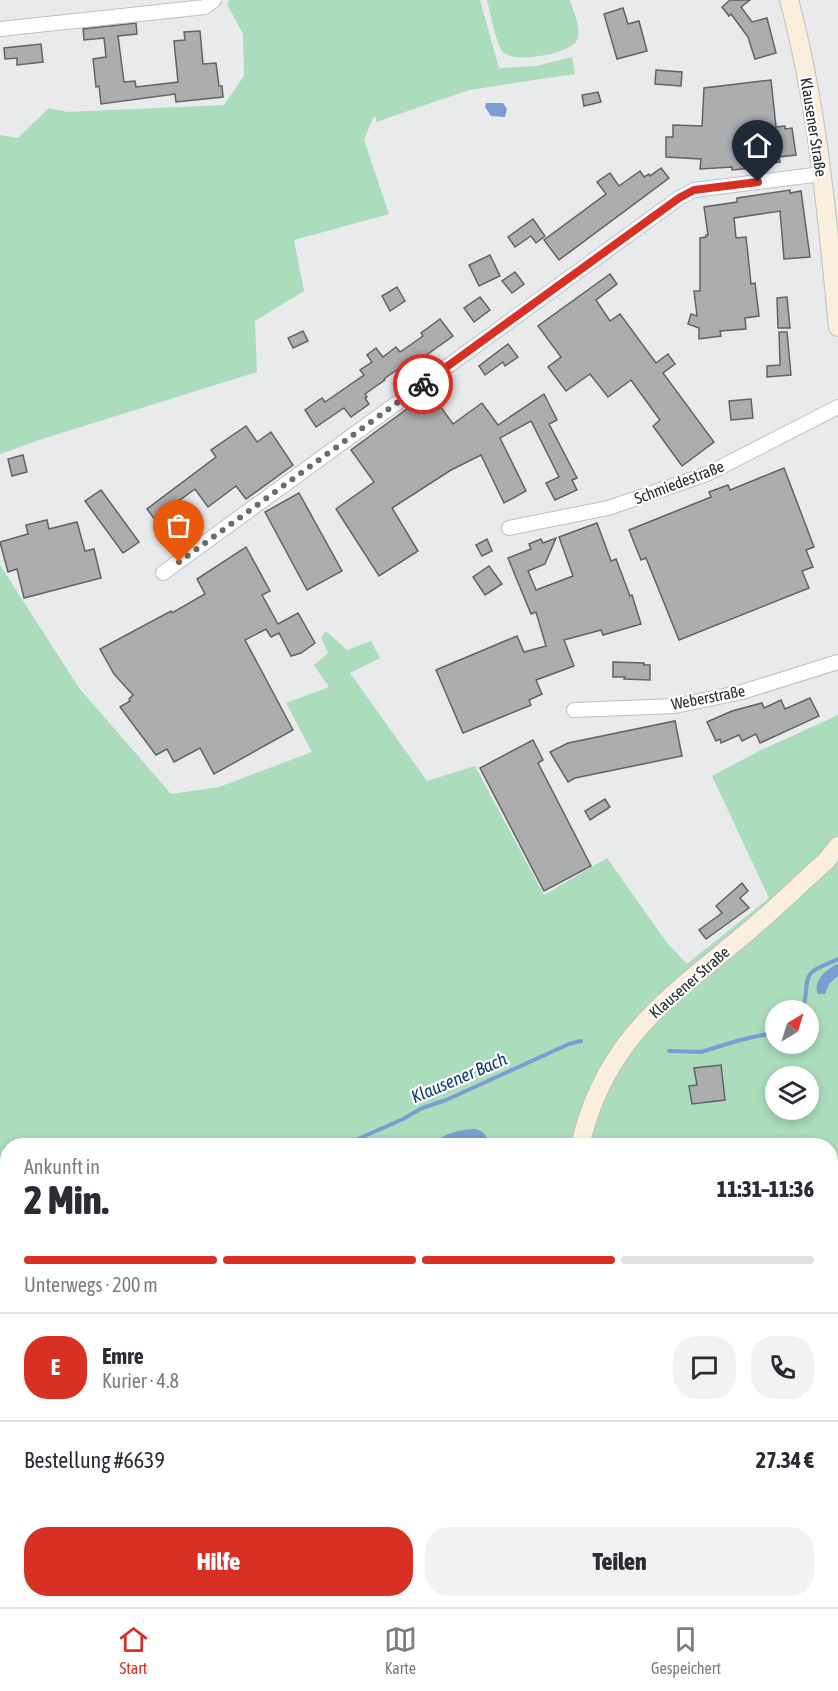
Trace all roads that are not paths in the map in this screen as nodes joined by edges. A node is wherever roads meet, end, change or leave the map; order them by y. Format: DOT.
graph roads {
  1 [pos="214,0"];
  2 [pos="789,0"];
  3 [pos="0,29"];
  4 [pos="822,174"];
  5 [pos="838,327"];
  6 [pos="838,407"];
  7 [pos="509,528"];
  8 [pos="163,573"];
  9 [pos="838,662"];
  10 [pos="574,710"];
  11 [pos="838,846"];
  12 [pos="582,1138"];
  1 -- 3 [label="street"];
  2 -- 4 [label="main road, Klausener Straße"];
  4 -- 5 [label="main road, Klausener Straße"];
  4 -- 8 [label="street"];
  6 -- 7 [label="street, Schmiedestraße"];
  9 -- 10 [label="street, Weberstraße"];
  11 -- 12 [label="main road, Klausener Straße"];
}
